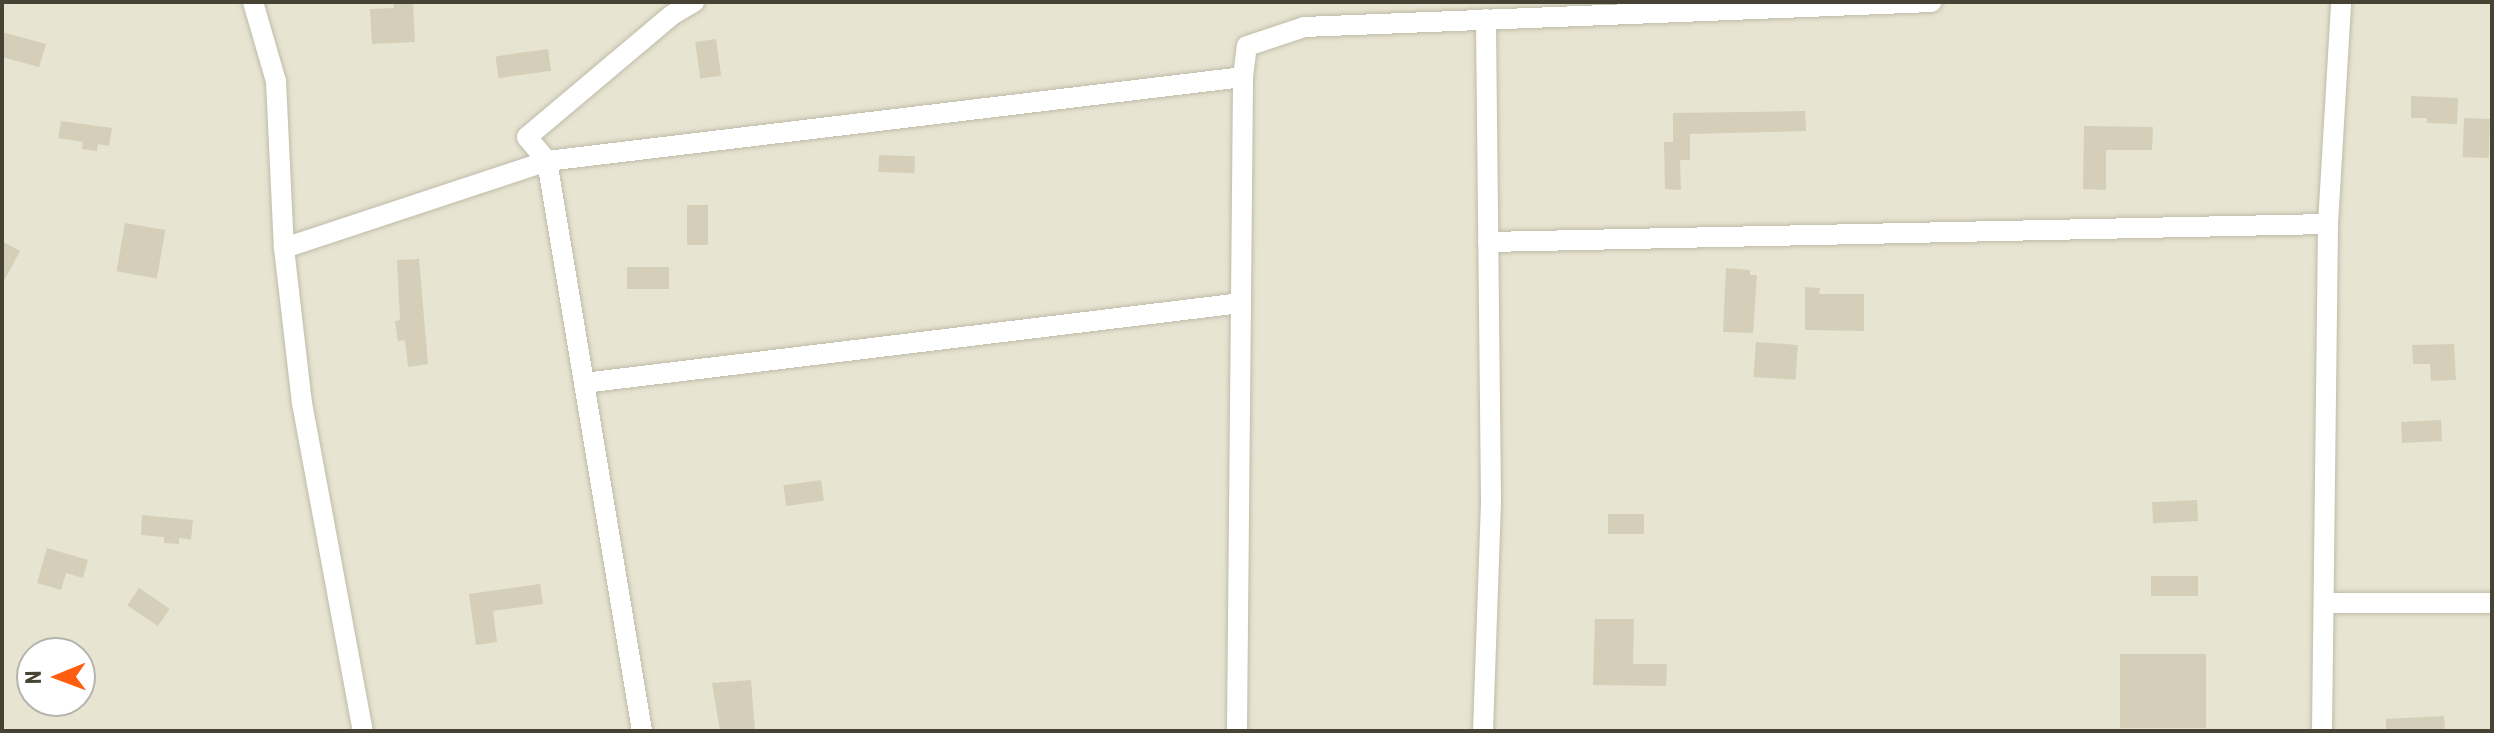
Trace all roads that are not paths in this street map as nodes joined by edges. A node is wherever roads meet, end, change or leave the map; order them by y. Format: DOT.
graph roads {
  1 [pos="253,2"];
  2 [pos="694,2"];
  3 [pos="1932,2"];
  4 [pos="2341,2"];
  5 [pos="1486,19"];
  6 [pos="1243,77"];
  7 [pos="547,161"];
  8 [pos="2328,224"];
  9 [pos="1488,242"];
  10 [pos="284,248"];
  11 [pos="1241,303"];
  12 [pos="584,383"];
  13 [pos="2324,603"];
  14 [pos="2492,603"];
  15 [pos="363,731"];
  16 [pos="642,731"];
  17 [pos="1237,731"];
  18 [pos="1483,731"];
  19 [pos="2322,731"];
  1 -- 10 [label="street"];
  2 -- 7 [label="street"];
  3 -- 5 [label="street"];
  4 -- 8 [label="street"];
  5 -- 6 [label="street"];
  5 -- 9 [label="street"];
  6 -- 7 [label="street"];
  6 -- 11 [label="street"];
  7 -- 10 [label="street"];
  7 -- 12 [label="street"];
  8 -- 9 [label="street"];
  8 -- 13 [label="street"];
  9 -- 18 [label="street"];
  10 -- 15 [label="street"];
  11 -- 12 [label="street"];
  11 -- 17 [label="street"];
  12 -- 16 [label="street"];
  13 -- 14 [label="street"];
  13 -- 19 [label="street"];
}
